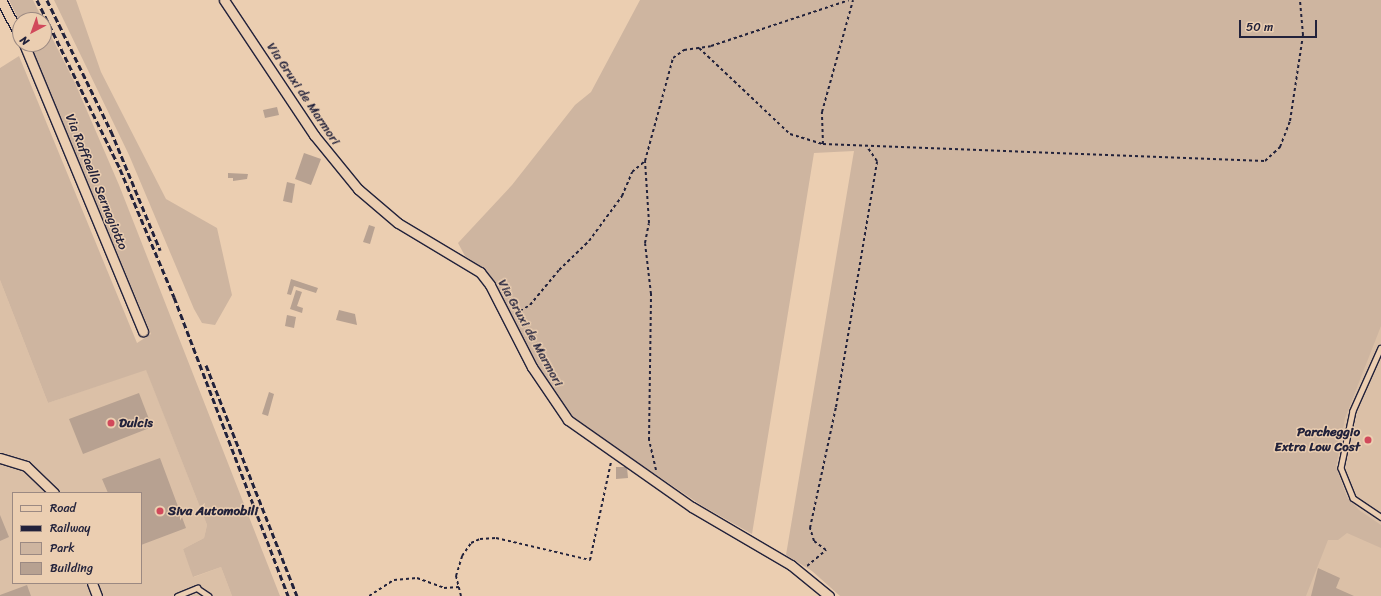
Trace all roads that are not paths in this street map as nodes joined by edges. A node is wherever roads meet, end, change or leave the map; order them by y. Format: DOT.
graph roads {
  1 [pos="1,0"];
  2 [pos="224,0"];
  3 [pos="12,21"];
  4 [pos="27,52"];
  5 [pos="143,331"];
  6 [pos="1381,348"];
  7 [pos="0,458"];
  8 [pos="53,492"];
  9 [pos="1381,517"];
  10 [pos="92,584"];
  11 [pos="97,596"];
  12 [pos="177,596"];
  13 [pos="209,596"];
  14 [pos="829,596"];
  1 -- 3 [label="street"];
  2 -- 14 [label="street, Via Gruxi de Marmori"];
  4 -- 5 [label="street, Via Raffaello Sernagiotto"];
  6 -- 9 [label="lane"];
  7 -- 8 [label="street"];
  10 -- 11 [label="street"];
  12 -- 13 [label="lane"];
}
